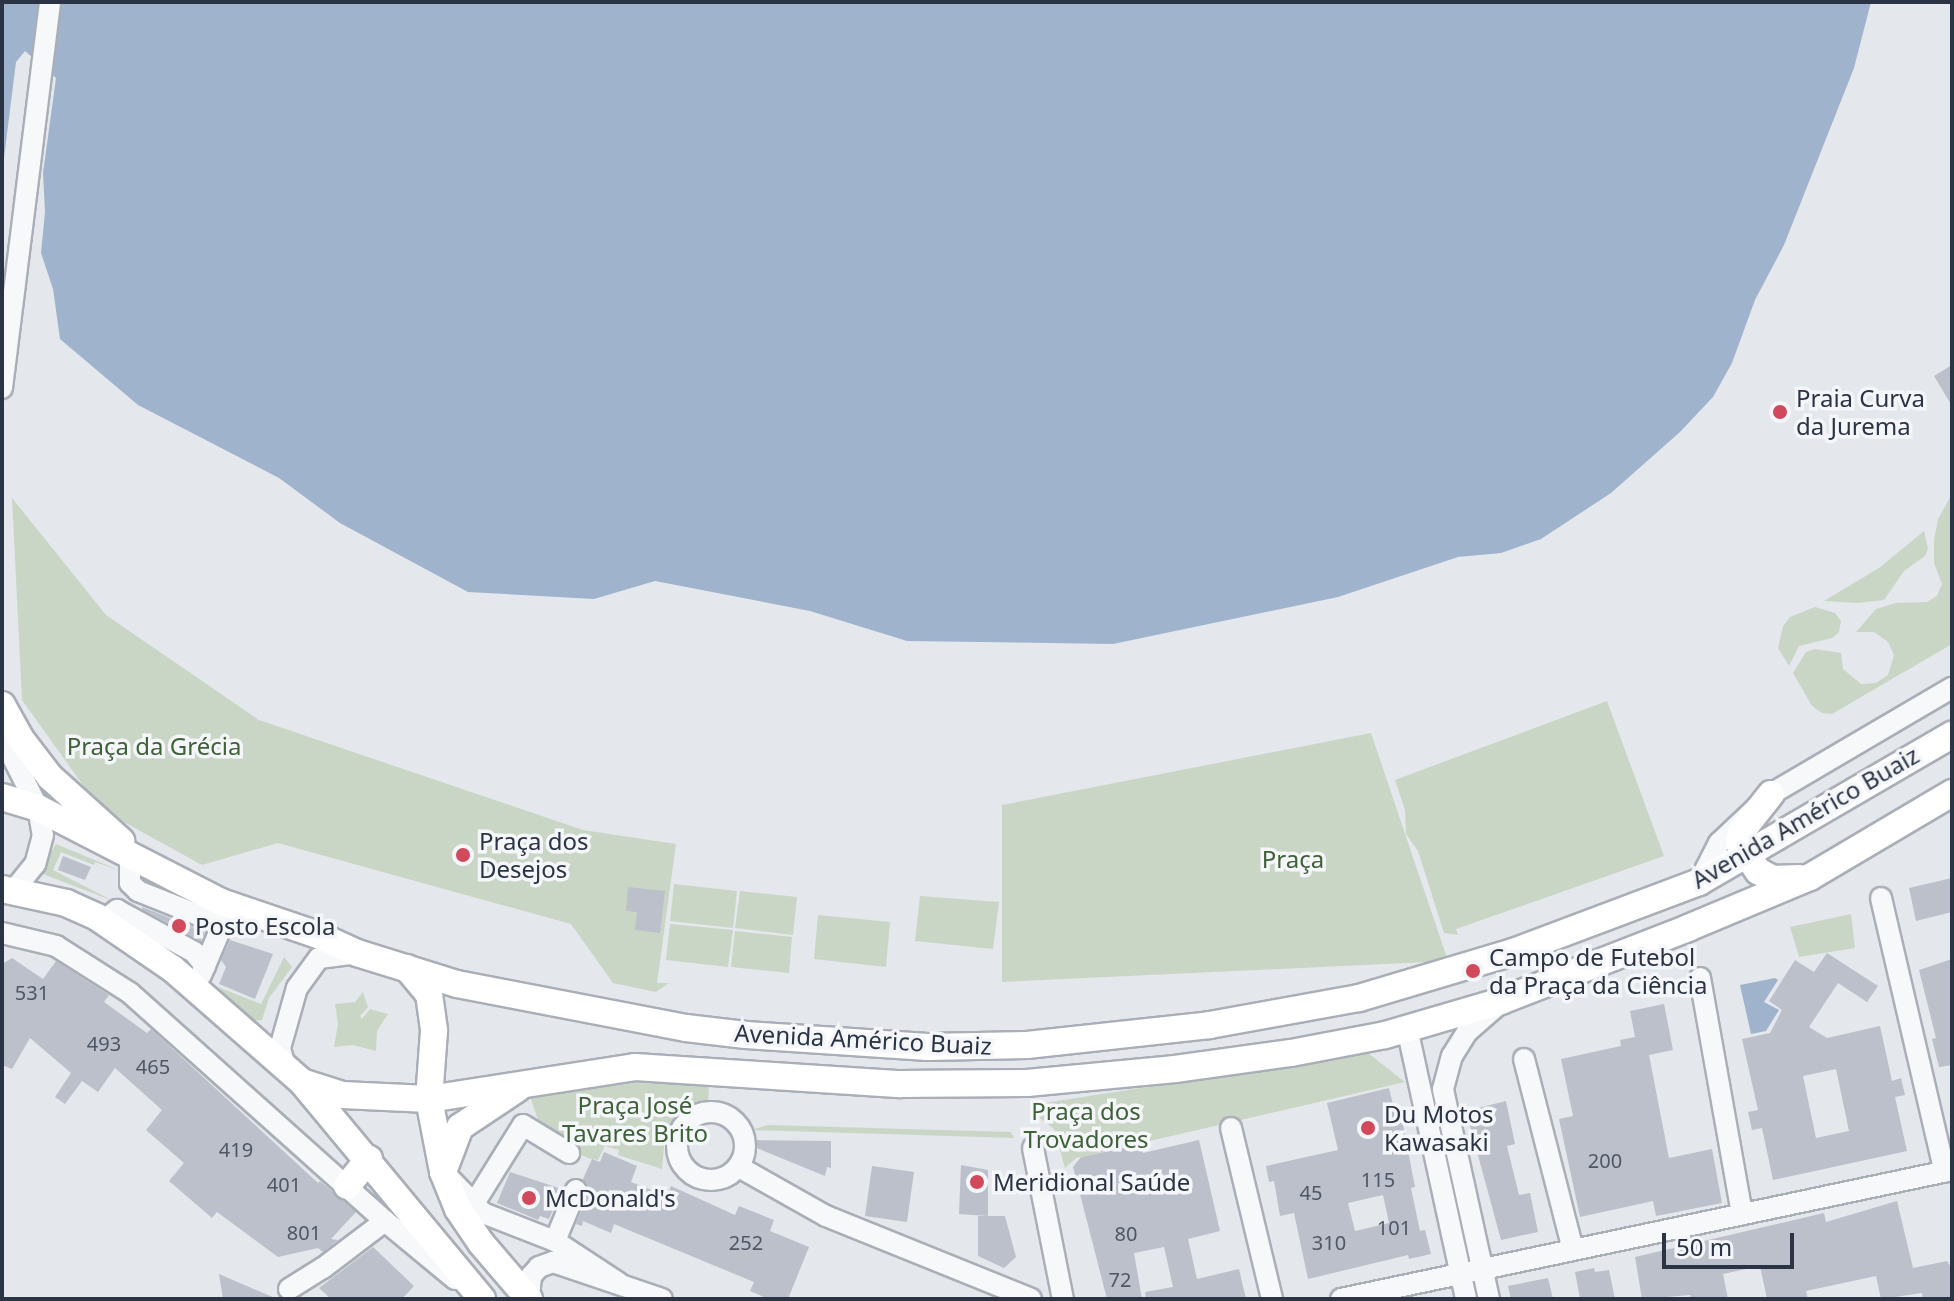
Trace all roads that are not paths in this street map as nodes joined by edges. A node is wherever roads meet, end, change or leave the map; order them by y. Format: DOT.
graph roads {
  1 [pos="50,2"];
  2 [pos="2,388"];
  3 [pos="1952,688"];
  4 [pos="2,705"];
  5 [pos="2,722"];
  6 [pos="1952,735"];
  7 [pos="1925,747"];
  8 [pos="1952,750"];
  9 [pos="1952,793"];
  10 [pos="1771,794"];
  11 [pos="2,797"];
  12 [pos="38,808"];
  13 [pos="1747,856"];
  14 [pos="142,864"];
  15 [pos="1810,877"];
  16 [pos="1699,882"];
  17 [pos="7,890"];
  18 [pos="1881,898"];
  19 [pos="229,912"];
  20 [pos="2,933"];
  21 [pos="1513,952"];
  22 [pos="357,953"];
  23 [pos="407,968"];
  24 [pos="200,977"];
  25 [pos="1700,978"];
  26 [pos="1501,1001"];
  27 [pos="1407,1028"];
  28 [pos="1524,1059"];
  29 [pos="294,1074"];
  30 [pos="528,1082"];
  31 [pos="429,1099"];
  32 [pos="1231,1128"];
  33 [pos="1033,1148"];
  34 [pos="569,1153"];
  35 [pos="369,1159"];
  36 [pos="739,1167"];
  37 [pos="1948,1171"];
  38 [pos="443,1172"];
  39 [pos="347,1186"];
  40 [pos="576,1190"];
  41 [pos="473,1205"];
  42 [pos="1742,1214"];
  43 [pos="385,1221"];
  44 [pos="555,1241"];
  45 [pos="1573,1250"];
  46 [pos="1483,1269"];
  47 [pos="1460,1274"];
  48 [pos="619,1283"];
  49 [pos="289,1289"];
  50 [pos="481,1299"];
  51 [pos="529,1299"];
  52 [pos="662,1299"];
  53 [pos="1031,1299"];
  54 [pos="1063,1299"];
  55 [pos="1272,1299"];
  56 [pos="1341,1299"];
  57 [pos="1466,1299"];
  58 [pos="1489,1299"];
  1 -- 2 [label="street"];
  3 -- 10 [label="street"];
  4 -- 14 [label="main road"];
  5 -- 12 [label="street"];
  6 -- 7 [label="main road, Avenida Américo Buaiz"];
  7 -- 8 [label="main road"];
  7 -- 13 [label="main road, Avenida Américo Buaiz"];
  9 -- 15 [label="main road, Avenida Américo Buaiz"];
  10 -- 13 [label="main road"];
  10 -- 16 [label="street"];
  11 -- 12 [label="main road, Avenida Américo Buaiz"];
  12 -- 14 [label="main road, Avenida Américo Buaiz"];
  12 -- 17 [label="street"];
  13 -- 15 [label="main road"];
  13 -- 16 [label="main road, Avenida Américo Buaiz"];
  14 -- 19 [label="main road, Avenida Américo Buaiz"];
  15 -- 26 [label="main road, Avenida Américo Buaiz"];
  16 -- 21 [label="main road, Avenida Américo Buaiz"];
  17 -- 24 [label="main road"];
  18 -- 37 [label="street"];
  19 -- 22 [label="main road, Avenida Américo Buaiz"];
  19 -- 24 [label="street"];
  20 -- 39 [label="street"];
  21 -- 23 [label="main road, Avenida Américo Buaiz"];
  21 -- 27 [label="main road"];
  22 -- 23 [label="main road, Avenida Américo Buaiz"];
  22 -- 29 [label="street"];
  23 -- 31 [label="main road"];
  24 -- 29 [label="main road"];
  25 -- 42 [label="street"];
  26 -- 27 [label="main road, Avenida Américo Buaiz"];
  26 -- 46 [label="street"];
  27 -- 30 [label="main road, Avenida Américo Buaiz"];
  27 -- 47 [label="street"];
  28 -- 45 [label="street"];
  29 -- 31 [label="main road, Avenida Américo Buaiz"];
  29 -- 35 [label="main road"];
  30 -- 31 [label="main road, Avenida Américo Buaiz"];
  30 -- 38 [label="main road"];
  31 -- 38 [label="main road"];
  32 -- 55 [label="street"];
  33 -- 54 [label="street"];
  34 -- 41 [label="street"];
  35 -- 39 [label="main road"];
  35 -- 50 [label="main road"];
  36 -- 53 [label="street"];
  37 -- 42 [label="street"];
  38 -- 41 [label="street"];
  38 -- 51 [label="main road"];
  39 -- 43 [label="street"];
  40 -- 44 [label="street"];
  41 -- 44 [label="street"];
  42 -- 45 [label="street"];
  43 -- 49 [label="street"];
  43 -- 50 [label="street"];
  44 -- 48 [label="street"];
  45 -- 46 [label="street"];
  46 -- 47 [label="street"];
  46 -- 58 [label="street"];
  47 -- 56 [label="street"];
  47 -- 57 [label="street"];
  48 -- 51 [label="street"];
  48 -- 52 [label="street"];
}
